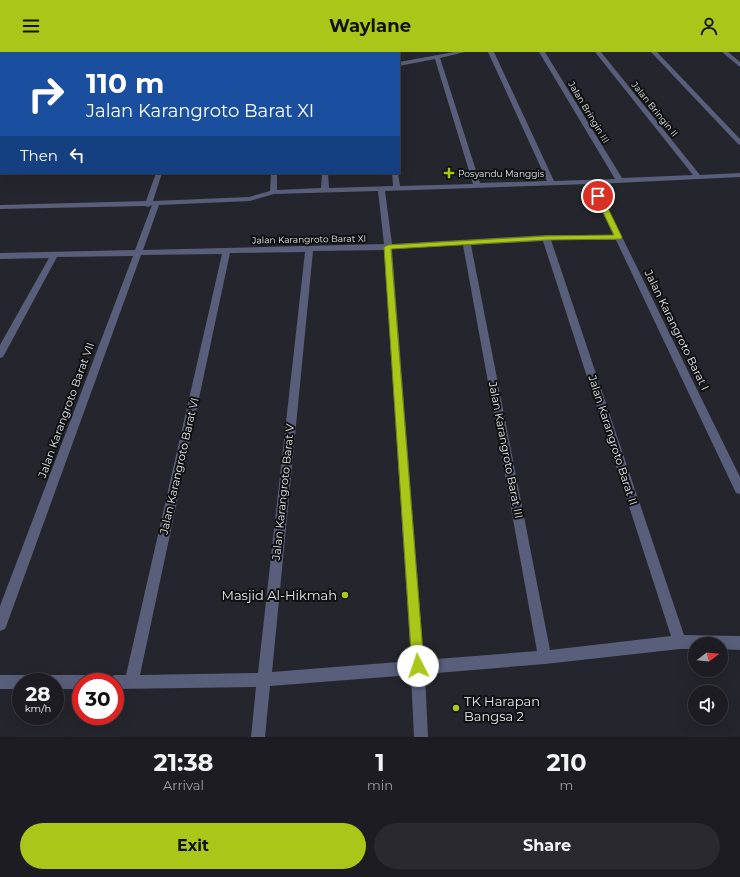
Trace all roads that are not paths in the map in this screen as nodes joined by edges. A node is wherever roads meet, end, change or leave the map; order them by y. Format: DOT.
graph roads {
  1 [pos="462,52"];
  2 [pos="491,52"];
  3 [pos="542,52"];
  4 [pos="598,52"];
  5 [pos="654,52"];
  6 [pos="725,52"];
  7 [pos="439,55"];
  8 [pos="400,64"];
  9 [pos="740,65"];
  10 [pos="740,142"];
  11 [pos="159,174"];
  12 [pos="274,174"];
  13 [pos="325,174"];
  14 [pos="395,174"];
  15 [pos="740,175"];
  16 [pos="698,177"];
  17 [pos="620,181"];
  18 [pos="551,182"];
  19 [pos="592,182"];
  20 [pos="476,186"];
  21 [pos="397,188"];
  22 [pos="381,189"];
  23 [pos="324,190"];
  24 [pos="273,192"];
  25 [pos="152,204"];
  26 [pos="0,207"];
  27 [pos="618,237"];
  28 [pos="546,238"];
  29 [pos="467,244"];
  30 [pos="388,247"];
  31 [pos="309,248"];
  32 [pos="227,251"];
  33 [pos="137,253"];
  34 [pos="0,256"];
  35 [pos="54,256"];
  36 [pos="0,354"];
  37 [pos="740,489"];
  38 [pos="0,624"];
  39 [pos="680,642"];
  40 [pos="740,643"];
  41 [pos="545,657"];
  42 [pos="418,666"];
  43 [pos="263,680"];
  44 [pos="0,682"];
  45 [pos="72,682"];
  46 [pos="124,682"];
  47 [pos="131,682"];
  48 [pos="258,737"];
  49 [pos="421,737"];
  1 -- 7 [label="street"];
  2 -- 18 [label="street"];
  3 -- 17 [label="street, Jalan Bringin III"];
  4 -- 16 [label="street, Jalan Bringin II"];
  5 -- 10 [label="street"];
  6 -- 9 [label="street"];
  7 -- 8 [label="street"];
  7 -- 20 [label="street"];
  11 -- 25 [label="street, Jalan Karangroto Barat VII"];
  12 -- 24 [label="street"];
  13 -- 23 [label="street"];
  14 -- 21 [label="street"];
  15 -- 16 [label="street"];
  16 -- 17 [label="street"];
  17 -- 19 [label="street"];
  18 -- 19 [label="street"];
  18 -- 20 [label="street"];
  19 -- 27 [label="street, Jalan Karangroto Barat I"];
  20 -- 21 [label="street"];
  21 -- 22 [label="street"];
  22 -- 23 [label="street"];
  22 -- 30 [label="street"];
  23 -- 24 [label="street"];
  24 -- 25 [label="street"];
  25 -- 26 [label="street"];
  25 -- 33 [label="street, Jalan Karangroto Barat VII"];
  27 -- 28 [label="street, Jalan Karangroto Barat XI"];
  27 -- 37 [label="street, Jalan Karangroto Barat I"];
  28 -- 29 [label="street, Jalan Karangroto Barat XI"];
  28 -- 39 [label="street, Jalan Karangroto Barat II"];
  29 -- 30 [label="street, Jalan Karangroto Barat XI"];
  29 -- 41 [label="street, Jalan Karangroto Barat III"];
  30 -- 31 [label="street, Jalan Karangroto Barat XI"];
  30 -- 42 [label="street"];
  31 -- 32 [label="street, Jalan Karangroto Barat XI"];
  31 -- 43 [label="street, Jalan Karangroto Barat V"];
  32 -- 33 [label="street, Jalan Karangroto Barat XI"];
  32 -- 47 [label="street, Jalan Karangroto Barat VI"];
  33 -- 35 [label="street, Jalan Karangroto Barat XI"];
  33 -- 38 [label="street, Jalan Karangroto Barat VII"];
  34 -- 35 [label="street, Jalan Karangroto Barat XI"];
  35 -- 36 [label="street"];
  39 -- 40 [label="street"];
  39 -- 41 [label="street"];
  41 -- 42 [label="street"];
  42 -- 43 [label="street"];
  42 -- 49 [label="street"];
  43 -- 47 [label="street"];
  43 -- 48 [label="street, Jalan Karangroto Barat V"];
  44 -- 45 [label="street"];
  46 -- 47 [label="street"];
}
